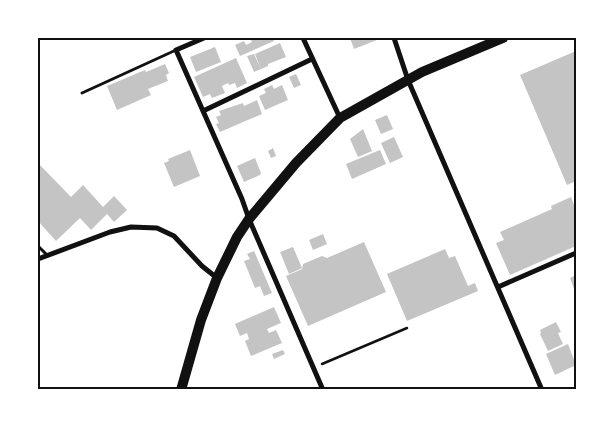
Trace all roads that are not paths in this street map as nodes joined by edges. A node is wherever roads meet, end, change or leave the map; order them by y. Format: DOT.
graph roads {
  1 [pos="204,38"];
  2 [pos="303,38"];
  3 [pos="394,38"];
  4 [pos="503,38"];
  5 [pos="176,50"];
  6 [pos="312,59"];
  7 [pos="408,80"];
  8 [pos="82,93"];
  9 [pos="203,110"];
  10 [pos="340,118"];
  11 [pos="249,219"];
  12 [pos="38,246"];
  13 [pos="576,253"];
  14 [pos="47,256"];
  15 [pos="38,260"];
  16 [pos="217,278"];
  17 [pos="498,288"];
  18 [pos="181,390"];
  19 [pos="323,390"];
  20 [pos="542,390"];
  1 -- 5 [label="street"];
  2 -- 6 [label="street"];
  3 -- 7 [label="street"];
  4 -- 7 [label="main road"];
  5 -- 8 [label="lane"];
  5 -- 9 [label="street"];
  6 -- 9 [label="street"];
  6 -- 10 [label="street"];
  7 -- 10 [label="main road"];
  7 -- 17 [label="street"];
  9 -- 11 [label="street"];
  10 -- 11 [label="main road"];
  11 -- 16 [label="main road"];
  11 -- 19 [label="street"];
  12 -- 14 [label="lane"];
  13 -- 17 [label="street"];
  14 -- 15 [label="street"];
  14 -- 16 [label="street"];
  16 -- 18 [label="main road"];
  17 -- 20 [label="street"];
}
